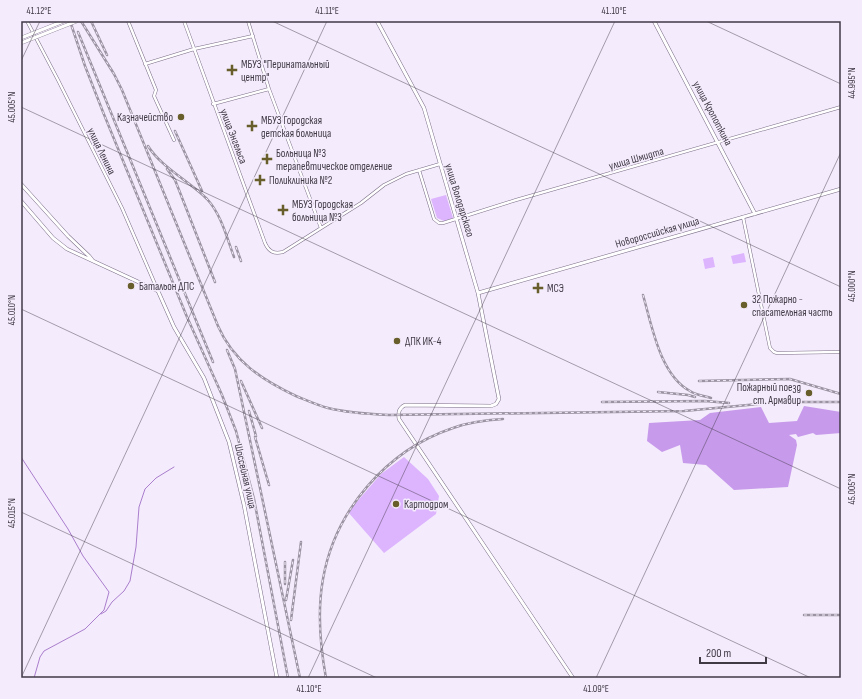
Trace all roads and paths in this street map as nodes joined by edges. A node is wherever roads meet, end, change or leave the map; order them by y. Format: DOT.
graph roads {
  1 [pos="27,21"];
  2 [pos="64,21"];
  3 [pos="77,21"];
  4 [pos="128,21"];
  5 [pos="184,21"];
  6 [pos="248,21"];
  7 [pos="376,21"];
  8 [pos="654,21"];
  9 [pos="253,36"];
  10 [pos="21,38"];
  11 [pos="21,43"];
  12 [pos="194,49"];
  13 [pos="145,64"];
  14 [pos="269,89"];
  15 [pos="213,104"];
  16 [pos="841,107"];
  17 [pos="174,140"];
  18 [pos="718,142"];
  19 [pos="440,164"];
  20 [pos="419,170"];
  21 [pos="21,184"];
  22 [pos="841,189"];
  23 [pos="21,201"];
  24 [pos="755,214"];
  25 [pos="743,217"];
  26 [pos="455,219"];
  27 [pos="321,228"];
  28 [pos="93,261"];
  29 [pos="158,291"];
  30 [pos="478,293"];
  31 [pos="841,352"];
  32 [pos="277,678"];
  33 [pos="573,678"];
  1 -- 29 [label="street, улица Ленина"];
  2 -- 10 [label="main road, bridge"];
  3 -- 11 [label="main road, bridge"];
  4 -- 13 [label="street"];
  5 -- 12 [label="street, улица Энгельса"];
  6 -- 9 [label="street"];
  7 -- 19 [label="main road, улица Володарского"];
  8 -- 18 [label="main road, улица Кропоткина"];
  9 -- 12 [label="street"];
  9 -- 14 [label="street"];
  12 -- 13 [label="street"];
  12 -- 15 [label="street, улица Энгельса"];
  13 -- 17 [label="street"];
  14 -- 15 [label="street"];
  14 -- 27 [label="street"];
  15 -- 27 [label="street, улица Энгельса"];
  16 -- 18 [label="street, улица Шмидта"];
  18 -- 24 [label="main road, улица Кропоткина"];
  18 -- 26 [label="street, улица Шмидта"];
  19 -- 20 [label="street"];
  19 -- 26 [label="main road, улица Володарского"];
  20 -- 26 [label="street, улица Шмидта"];
  20 -- 27 [label="street"];
  21 -- 28 [label="main road"];
  22 -- 24 [label="main road, Новороссийская улица"];
  23 -- 28 [label="main road"];
  24 -- 25 [label="main road, Новороссийская улица"];
  25 -- 30 [label="main road, Новороссийская улица"];
  25 -- 31 [label="street"];
  26 -- 30 [label="main road, улица Володарского"];
  28 -- 29 [label="main road"];
  29 -- 32 [label="main road, Шоссейная улица"];
  30 -- 33 [label="main road, улица Володарского"];
}
